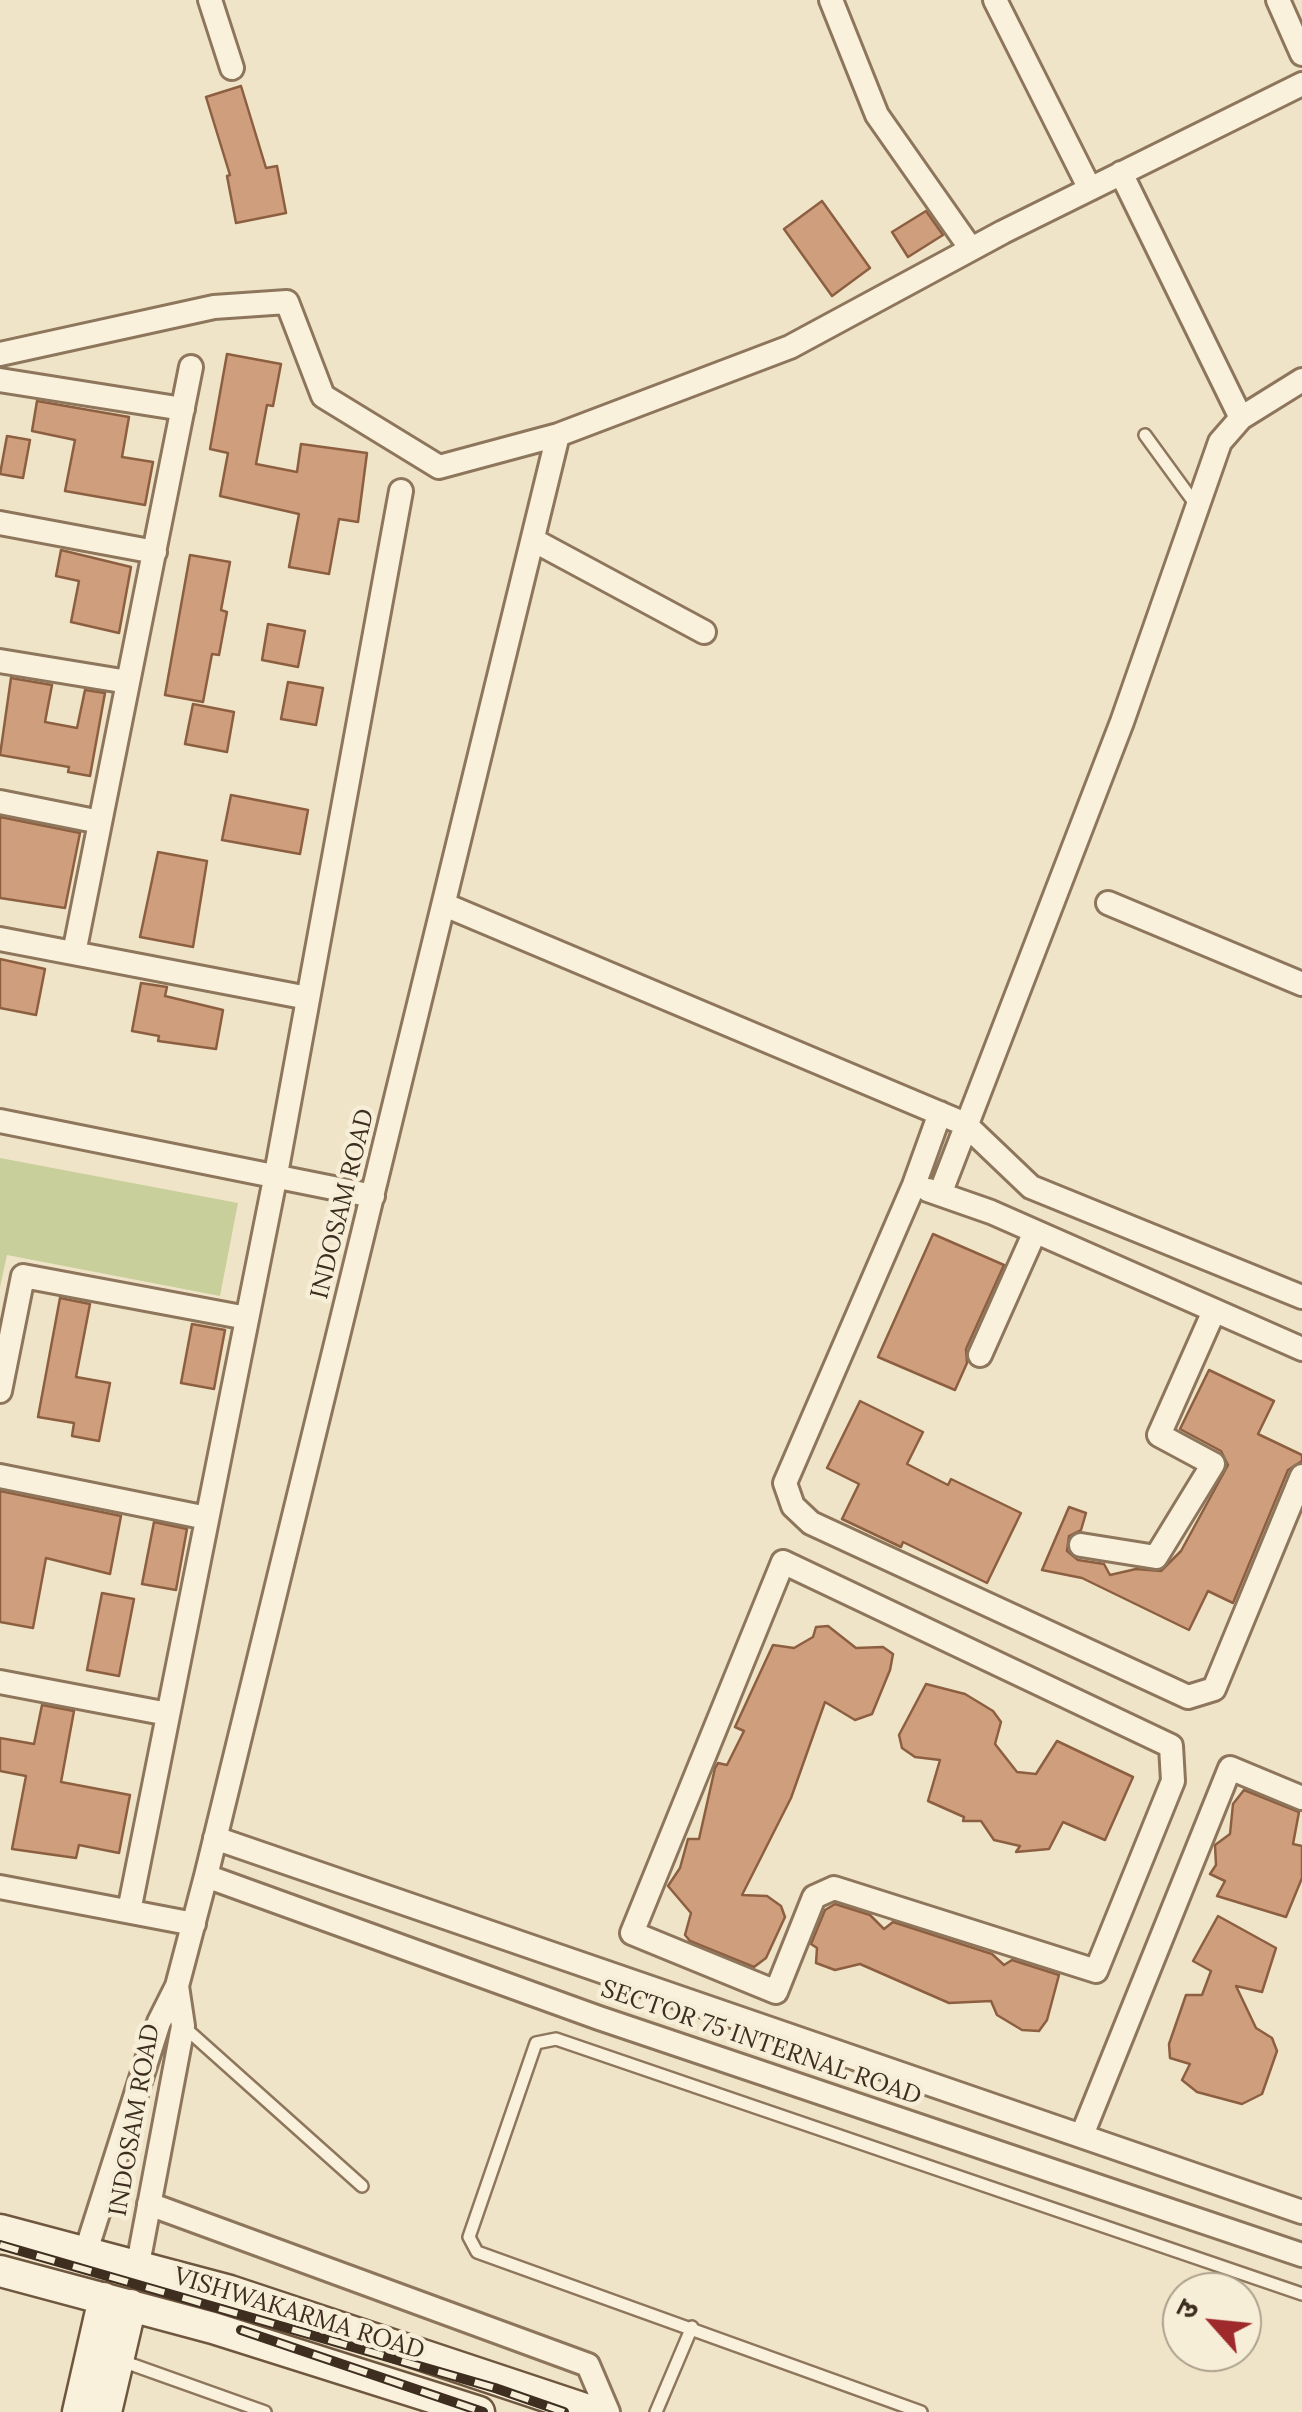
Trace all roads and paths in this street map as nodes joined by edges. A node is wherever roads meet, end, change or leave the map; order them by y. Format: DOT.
graph roads {
  1 [pos="210,0"];
  2 [pos="830,0"];
  3 [pos="996,0"];
  4 [pos="1278,0"];
  5 [pos="1302,54"];
  6 [pos="232,68"];
  7 [pos="1302,84"];
  8 [pos="1121,174"];
  9 [pos="1090,189"];
  10 [pos="971,249"];
  11 [pos="0,354"];
  12 [pos="192,367"];
  13 [pos="0,380"];
  14 [pos="1302,380"];
  15 [pos="184,409"];
  16 [pos="1240,418"];
  17 [pos="1145,434"];
  18 [pos="558,435"];
  19 [pos="401,491"];
  20 [pos="1196,505"];
  21 [pos="0,523"];
  22 [pos="533,540"];
  23 [pos="155,552"];
  24 [pos="704,632"];
  25 [pos="0,661"];
  26 [pos="128,682"];
  27 [pos="0,802"];
  28 [pos="100,822"];
  29 [pos="1108,903"];
  30 [pos="445,904"];
  31 [pos="0,939"];
  32 [pos="74,953"];
  33 [pos="1302,984"];
  34 [pos="308,998"];
  35 [pos="940,1113"];
  36 [pos="0,1121"];
  37 [pos="966,1124"];
  38 [pos="276,1174"];
  39 [pos="914,1185"];
  40 [pos="940,1194"];
  41 [pos="373,1196"];
  42 [pos="1034,1234"];
  43 [pos="1302,1298"];
  44 [pos="1214,1311"];
  45 [pos="247,1318"];
  46 [pos="1302,1349"];
  47 [pos="980,1355"];
  48 [pos="0,1391"];
  49 [pos="0,1476"];
  50 [pos="1302,1476"];
  51 [pos="207,1518"];
  52 [pos="1081,1546"];
  53 [pos="0,1682"];
  54 [pos="168,1714"];
  55 [pos="1302,1798"];
  56 [pos="215,1838"];
  57 [pos="206,1876"];
  58 [pos="0,1886"];
  59 [pos="129,1911"];
  60 [pos="194,1924"];
  61 [pos="177,1986"];
  62 [pos="776,1992"];
  63 [pos="183,2026"];
  64 [pos="764,2028"];
  65 [pos="1082,2135"];
  66 [pos="362,2186"];
  67 [pos="148,2204"];
  68 [pos="1302,2212"];
  69 [pos="0,2230"];
  70 [pos="86,2251"];
  71 [pos="1302,2255"];
  72 [pos="138,2264"];
  73 [pos="0,2271"];
  74 [pos="1302,2294"];
  75 [pos="117,2302"];
  76 [pos="692,2328"];
  77 [pos="118,2360"];
  78 [pos="78,2412"];
  79 [pos="106,2412"];
  80 [pos="265,2412"];
  81 [pos="479,2412"];
  82 [pos="594,2412"];
  83 [pos="608,2412"];
  84 [pos="656,2412"];
  85 [pos="922,2412"];
  1 -- 6 [label="street"];
  2 -- 10 [label="street"];
  3 -- 9 [label="street"];
  4 -- 5 [label="street"];
  7 -- 8 [label="street"];
  8 -- 9 [label="street"];
  8 -- 16 [label="street"];
  9 -- 10 [label="street"];
  10 -- 18 [label="street"];
  11 -- 18 [label="street"];
  12 -- 15 [label="street"];
  13 -- 15 [label="street"];
  14 -- 16 [label="street"];
  15 -- 23 [label="street"];
  16 -- 20 [label="street"];
  17 -- 20 [label="lane"];
  18 -- 22 [label="street, INDOSAM ROAD"];
  19 -- 34 [label="street"];
  20 -- 37 [label="street"];
  21 -- 23 [label="street"];
  22 -- 24 [label="street"];
  22 -- 30 [label="street, INDOSAM ROAD"];
  23 -- 26 [label="street"];
  25 -- 26 [label="street"];
  26 -- 28 [label="street"];
  27 -- 28 [label="street"];
  28 -- 32 [label="street"];
  29 -- 33 [label="street"];
  30 -- 35 [label="street"];
  30 -- 41 [label="street, INDOSAM ROAD"];
  31 -- 32 [label="street"];
  32 -- 34 [label="street"];
  34 -- 38 [label="street"];
  35 -- 37 [label="street"];
  35 -- 39 [label="street"];
  36 -- 38 [label="street"];
  37 -- 40 [label="street"];
  37 -- 43 [label="street"];
  38 -- 41 [label="street"];
  38 -- 45 [label="street"];
  39 -- 40 [label="street"];
  39 -- 50 [label="street"];
  40 -- 42 [label="street"];
  41 -- 56 [label="street, INDOSAM ROAD"];
  42 -- 44 [label="street"];
  42 -- 47 [label="street"];
  44 -- 46 [label="street"];
  44 -- 52 [label="street"];
  45 -- 48 [label="street"];
  45 -- 51 [label="street"];
  49 -- 51 [label="street"];
  51 -- 54 [label="street"];
  53 -- 54 [label="street"];
  54 -- 59 [label="street"];
  55 -- 65 [label="street"];
  56 -- 57 [label="street, INDOSAM ROAD"];
  56 -- 64 [label="street, SECTOR 75 INTERNAL ROAD"];
  57 -- 60 [label="street, INDOSAM ROAD"];
  57 -- 71 [label="street, SECTOR 75 INTERNAL ROAD"];
  58 -- 59 [label="street"];
  59 -- 60 [label="street"];
  60 -- 61 [label="street, INDOSAM ROAD"];
  61 -- 63 [label="street, INDOSAM ROAD"];
  61 -- 70 [label="street, INDOSAM ROAD"];
  62 -- 62 [label="street"];
  62 -- 64 [label="street"];
  63 -- 66 [label="lane"];
  63 -- 67 [label="street, INDOSAM ROAD"];
  64 -- 65 [label="street, SECTOR 75 INTERNAL ROAD"];
  65 -- 68 [label="street, SECTOR 75 INTERNAL ROAD"];
  67 -- 72 [label="street, INDOSAM ROAD"];
  67 -- 83 [label="street"];
  69 -- 70 [label="main road, VISHWAKARMA ROAD"];
  70 -- 72 [label="main road, VISHWAKARMA ROAD"];
  72 -- 82 [label="main road, VISHWAKARMA ROAD"];
  73 -- 75 [label="main road, VISHWAKARMA ROAD"];
  74 -- 76 [label="lane"];
  75 -- 77 [label="main road"];
  75 -- 78 [label="main road"];
  75 -- 81 [label="main road, VISHWAKARMA ROAD"];
  76 -- 84 [label="lane"];
  76 -- 85 [label="lane"];
  77 -- 79 [label="main road"];
  77 -- 80 [label="lane"];
}
